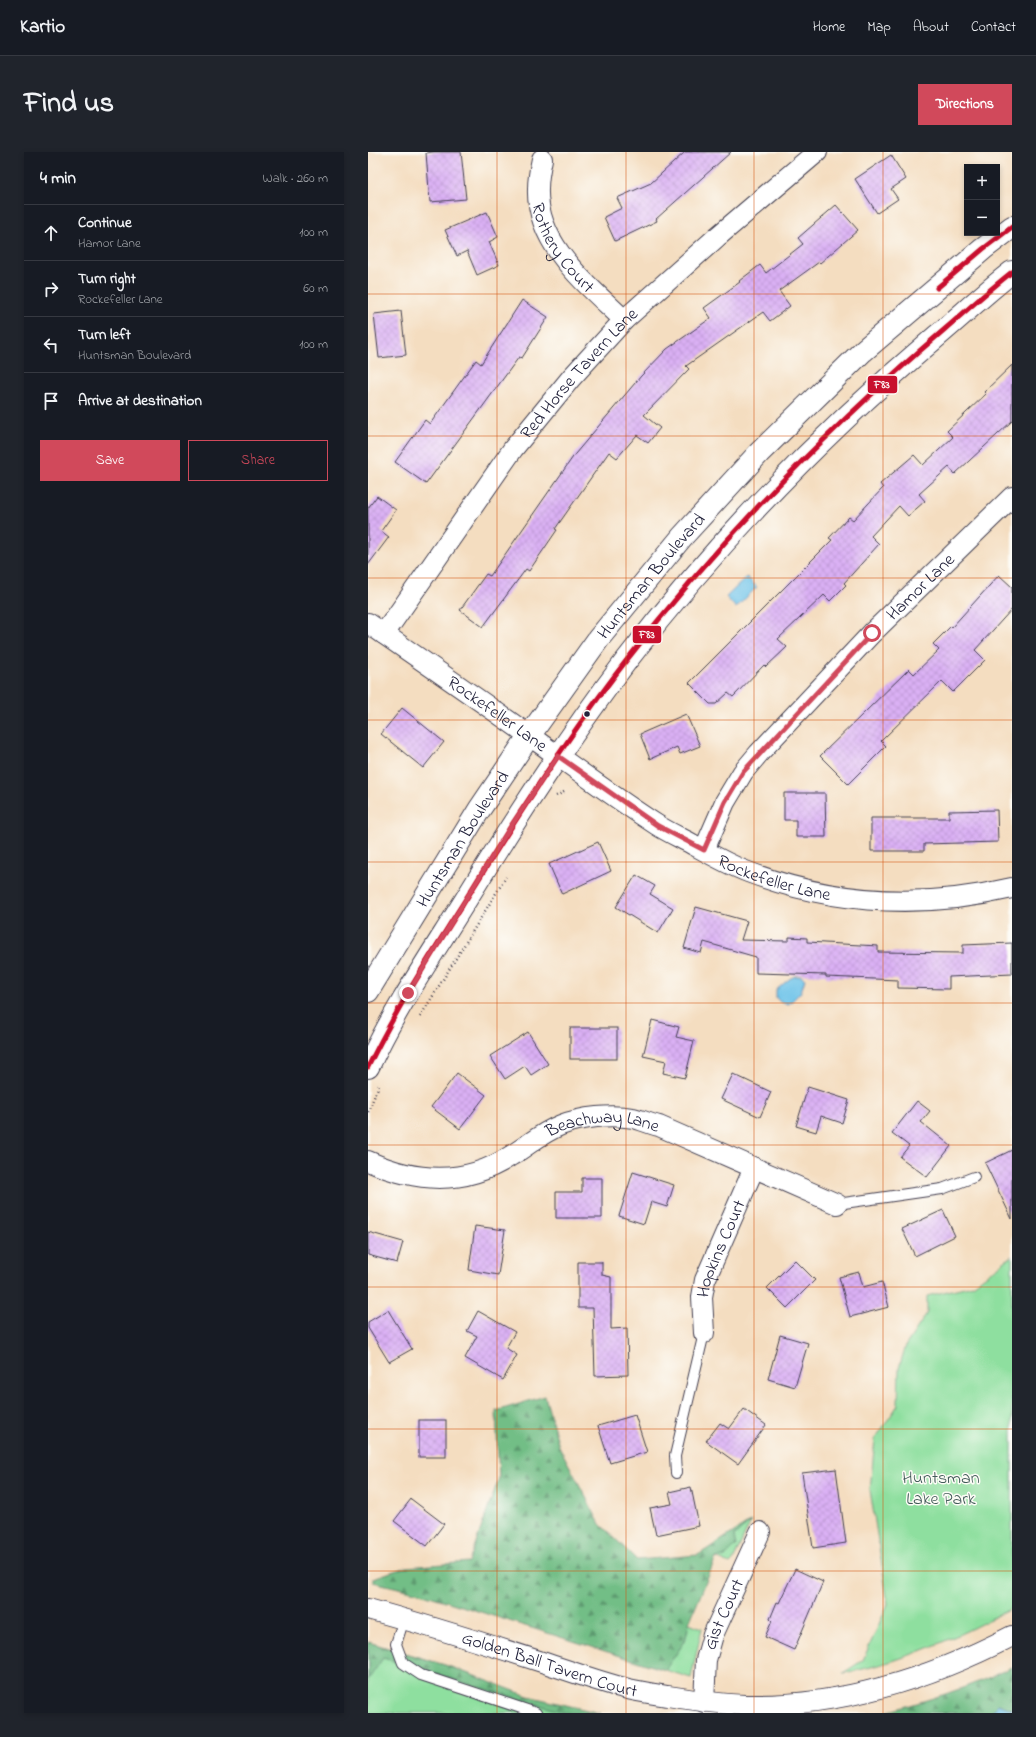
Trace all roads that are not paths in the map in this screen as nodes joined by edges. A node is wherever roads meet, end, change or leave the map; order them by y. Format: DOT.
graph roads {
  1 [pos="818,152"];
  2 [pos="542,159"];
  3 [pos="1012,228"];
  4 [pos="1012,272"];
  5 [pos="624,320"];
  6 [pos="1012,498"];
  7 [pos="376,629"];
  8 [pos="529,736"];
  9 [pos="558,756"];
  10 [pos="704,850"];
  11 [pos="1012,888"];
  12 [pos="368,992"];
  13 [pos="374,1075"];
  14 [pos="368,1161"];
  15 [pos="754,1168"];
  16 [pos="974,1177"];
  17 [pos="837,1204"];
  18 [pos="704,1333"];
  19 [pos="676,1473"];
  20 [pos="760,1532"];
  21 [pos="368,1609"];
  22 [pos="404,1619"];
  23 [pos="1012,1636"];
  24 [pos="704,1702"];
  25 [pos="536,1713"];
  1 -- 5 [label="street, Red Horse Tavern Lane"];
  2 -- 5 [label="street, Rothery Court"];
  3 -- 8 [label="street, Huntsman Boulevard"];
  4 -- 9 [label="street, Huntsman Boulevard"];
  5 -- 7 [label="street, Red Horse Tavern Lane"];
  6 -- 10 [label="street, Hamor Lane"];
  7 -- 8 [label="street, Rockefeller Lane"];
  8 -- 9 [label="street, Rockefeller Lane"];
  8 -- 12 [label="street, Huntsman Boulevard"];
  9 -- 10 [label="street, Rockefeller Lane"];
  9 -- 13 [label="street, Huntsman Boulevard"];
  10 -- 11 [label="street, Rockefeller Lane"];
  14 -- 15 [label="street, Beachway Lane"];
  15 -- 17 [label="street, Beachway Lane"];
  15 -- 18 [label="street, Hopkins Court"];
  16 -- 17 [label="lane"];
  18 -- 19 [label="lane"];
  20 -- 24 [label="street, Gist Court"];
  21 -- 22 [label="street, Golden Ball Tavern Court"];
  22 -- 24 [label="street, Golden Ball Tavern Court"];
  22 -- 25 [label="lane"];
  23 -- 24 [label="street, Golden Ball Tavern Court"];
}
